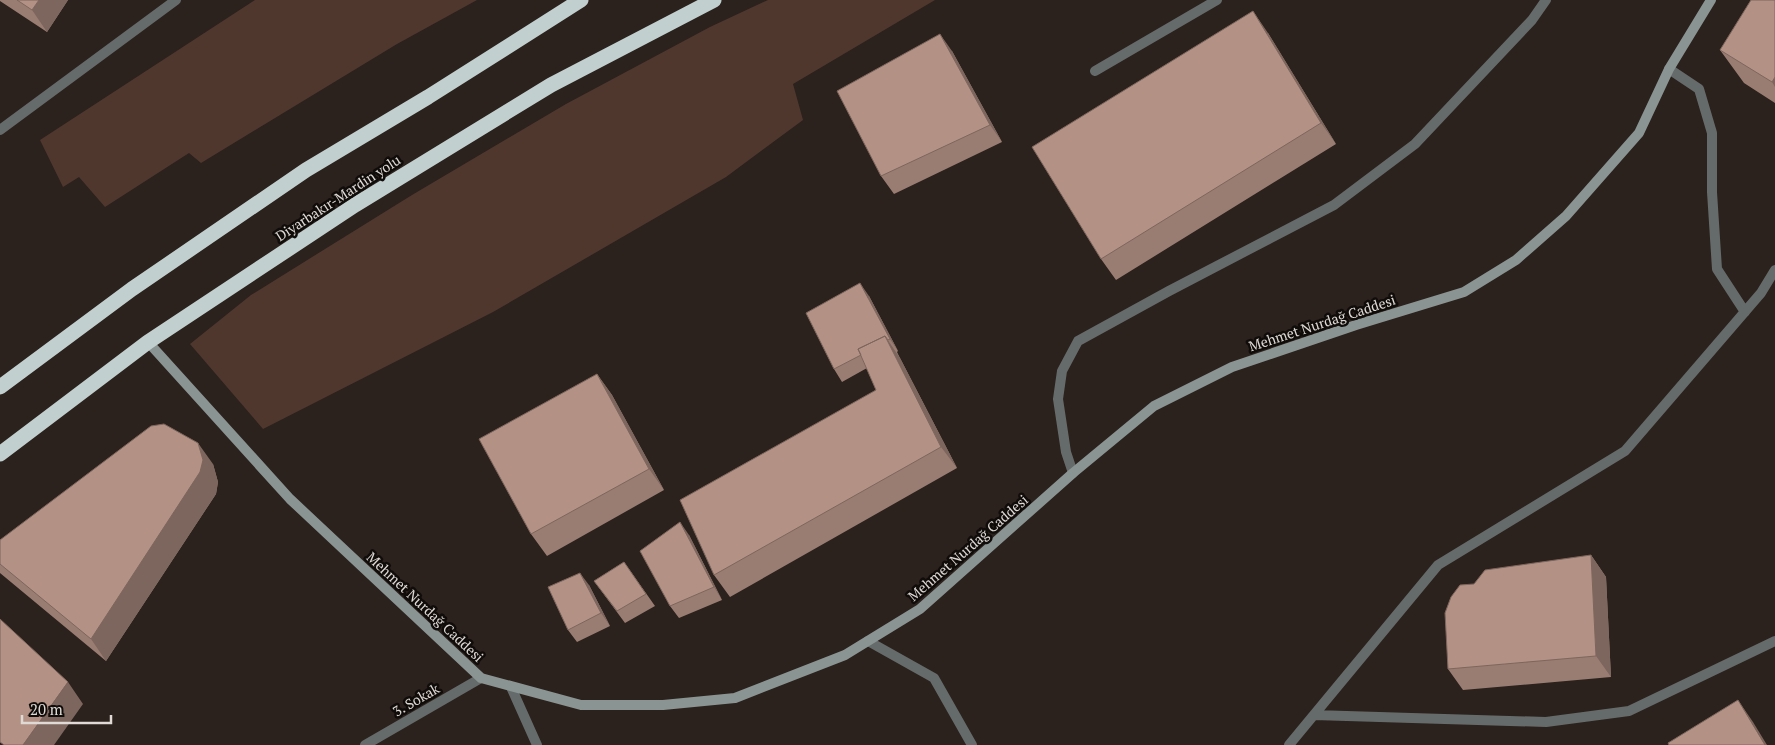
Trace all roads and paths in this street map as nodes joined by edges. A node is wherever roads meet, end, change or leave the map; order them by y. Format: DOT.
graph roads {
  1 [pos="176,0"];
  2 [pos="581,0"];
  3 [pos="714,0"];
  4 [pos="1218,0"];
  5 [pos="1546,0"];
  6 [pos="1710,0"];
  7 [pos="1669,69"];
  8 [pos="1095,70"];
  9 [pos="2,127"];
  10 [pos="1775,270"];
  11 [pos="1745,312"];
  12 [pos="148,342"];
  13 [pos="0,387"];
  14 [pos="0,454"];
  15 [pos="1073,474"];
  16 [pos="868,640"];
  17 [pos="1775,641"];
  18 [pos="480,678"];
  19 [pos="511,687"];
  20 [pos="1314,715"];
  21 [pos="365,745"];
  22 [pos="537,745"];
  23 [pos="972,745"];
  24 [pos="1289,745"];
  1 -- 9 [label="street"];
  2 -- 13 [label="highway"];
  3 -- 12 [label="highway, Diyarbakır-Mardin yolu"];
  4 -- 8 [label="street"];
  5 -- 15 [label="street"];
  6 -- 7 [label="street, Mehmet Nurdağ Caddesi"];
  7 -- 11 [label="street"];
  7 -- 15 [label="street, Mehmet Nurdağ Caddesi"];
  10 -- 11 [label="street"];
  11 -- 20 [label="street"];
  12 -- 14 [label="highway, Diyarbakır-Mardin yolu"];
  12 -- 18 [label="street, Mehmet Nurdağ Caddesi"];
  15 -- 16 [label="street, Mehmet Nurdağ Caddesi"];
  16 -- 19 [label="street, Mehmet Nurdağ Caddesi"];
  16 -- 23 [label="street"];
  17 -- 20 [label="street"];
  18 -- 19 [label="street, Mehmet Nurdağ Caddesi"];
  18 -- 21 [label="street, 3. Sokak"];
  19 -- 22 [label="street"];
  20 -- 24 [label="street"];
}
